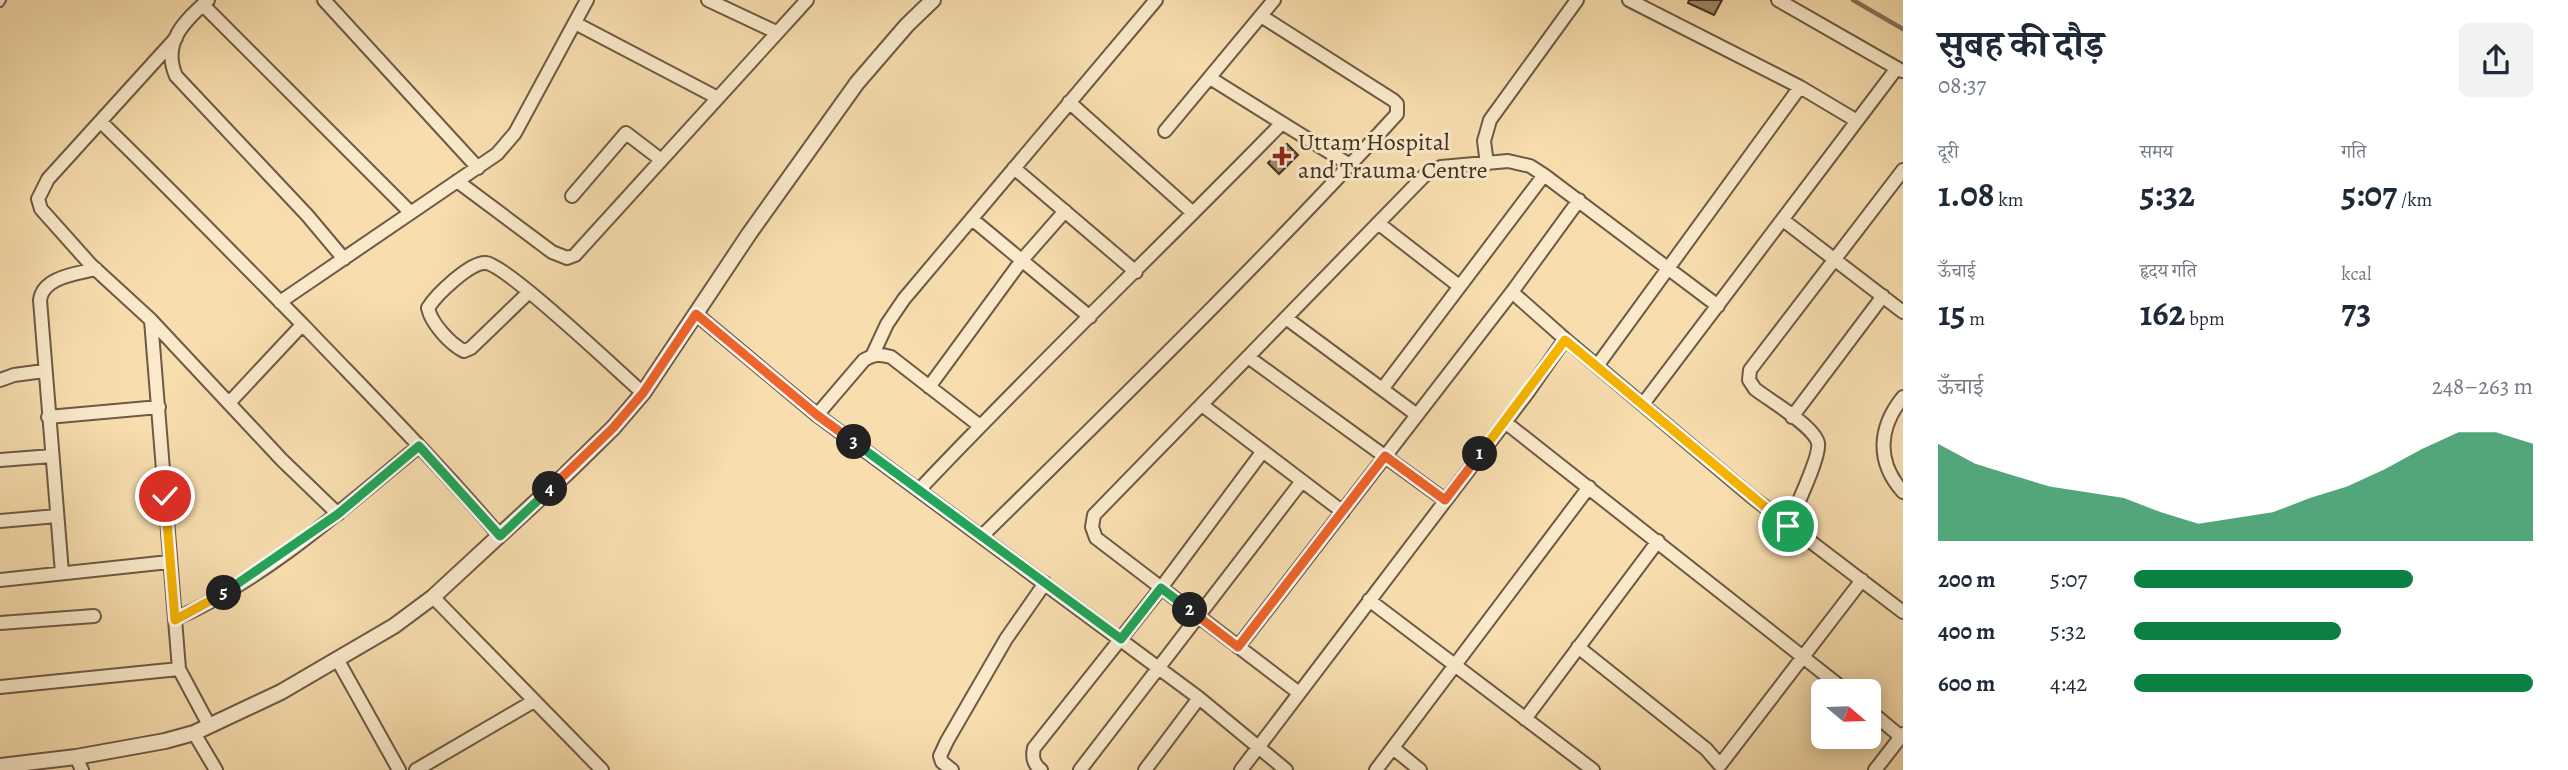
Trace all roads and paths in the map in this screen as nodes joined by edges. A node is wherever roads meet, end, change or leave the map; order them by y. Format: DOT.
graph roads {
  1 [pos="324,0"];
  2 [pos="587,0"];
  3 [pos="708,0"];
  4 [pos="807,0"];
  5 [pos="933,0"];
  6 [pos="1156,0"];
  7 [pos="1275,0"];
  8 [pos="1577,0"];
  9 [pos="1629,0"];
  10 [pos="1778,0"];
  11 [pos="206,3"];
  12 [pos="1261,16"];
  13 [pos="575,23"];
  14 [pos="776,32"];
  15 [pos="176,38"];
  16 [pos="1900,70"];
  17 [pos="1210,78"];
  18 [pos="1800,87"];
  19 [pos="716,97"];
  20 [pos="1069,102"];
  21 [pos="1857,121"];
  22 [pos="101,122"];
  23 [pos="1282,123"];
  24 [pos="1165,131"];
  25 [pos="660,159"];
  26 [pos="1487,164"];
  27 [pos="1350,165"];
  28 [pos="1014,167"];
  29 [pos="478,168"];
  30 [pos="1903,170"];
  31 [pos="1544,175"];
  32 [pos="457,181"];
  33 [pos="572,196"];
  34 [pos="1579,200"];
  35 [pos="1065,211"];
  36 [pos="411,212"];
  37 [pos="1193,213"];
  38 [pos="972,219"];
  39 [pos="1783,220"];
  40 [pos="1378,223"];
  41 [pos="344,259"];
  42 [pos="1022,260"];
  43 [pos="1834,260"];
  44 [pos="1670,267"];
  45 [pos="96,269"];
  46 [pos="1136,272"];
  47 [pos="1459,286"];
  48 [pos="529,292"];
  49 [pos="1512,292"];
  50 [pos="1883,296"];
  51 [pos="280,302"];
  52 [pos="1718,306"];
  53 [pos="1903,312"];
  54 [pos="696,314"];
  55 [pos="1090,317"];
  56 [pos="1286,317"];
  57 [pos="151,320"];
  58 [pos="302,325"];
  59 [pos="1565,340"];
  60 [pos="873,354"];
  61 [pos="1248,357"];
  62 [pos="1597,366"];
  63 [pos="44,371"];
  64 [pos="0,380"];
  65 [pos="929,387"];
  66 [pos="1383,388"];
  67 [pos="643,393"];
  68 [pos="1903,397"];
  69 [pos="229,403"];
  70 [pos="1643,404"];
  71 [pos="1202,405"];
  72 [pos="159,407"];
  73 [pos="817,415"];
  74 [pos="1417,415"];
  75 [pos="48,417"];
  76 [pos="1792,417"];
  77 [pos="1505,422"];
  78 [pos="980,426"];
  79 [pos="419,446"];
  80 [pos="1264,452"];
  81 [pos="52,456"];
  82 [pos="1385,456"];
  83 [pos="0,460"];
  84 [pos="1302,481"];
  85 [pos="1589,487"];
  86 [pos="919,490"];
  87 [pos="1903,492"];
  88 [pos="1445,500"];
  89 [pos="1343,512"];
  90 [pos="338,514"];
  91 [pos="57,516"];
  92 [pos="0,521"];
  93 [pos="1788,526"];
  94 [pos="500,536"];
  95 [pos="982,536"];
  96 [pos="1658,541"];
  97 [pos="169,562"];
  98 [pos="62,573"];
  99 [pos="0,580"];
  100 [pos="1862,580"];
  101 [pos="1045,583"];
  102 [pos="1161,588"];
  103 [pos="433,597"];
  104 [pos="1369,600"];
  105 [pos="1903,612"];
  106 [pos="94,616"];
  107 [pos="1199,616"];
  108 [pos="175,620"];
  109 [pos="0,623"];
  110 [pos="1121,639"];
  111 [pos="1238,647"];
  112 [pos="1578,647"];
  113 [pos="1803,657"];
  114 [pos="337,659"];
  115 [pos="1455,666"];
  116 [pos="1159,668"];
  117 [pos="179,669"];
  118 [pos="1831,679"];
  119 [pos="0,687"];
  120 [pos="1299,693"];
  121 [pos="1199,698"];
  122 [pos="534,701"];
  123 [pos="1525,719"];
  124 [pos="1881,719"];
  125 [pos="209,725"];
  126 [pos="194,733"];
  127 [pos="1902,735"];
  128 [pos="1258,747"];
  129 [pos="1393,748"];
  130 [pos="79,763"];
  131 [pos="0,766"];
  132 [pos="1150,768"];
  133 [pos="216,770"];
  134 [pos="399,770"];
  135 [pos="416,770"];
  136 [pos="602,770"];
  137 [pos="952,770"];
  138 [pos="1041,770"];
  139 [pos="1080,770"];
  140 [pos="1241,770"];
  141 [pos="1286,770"];
  142 [pos="1376,770"];
  143 [pos="1420,770"];
  144 [pos="1593,770"];
  145 [pos="1875,770"];
  1 -- 29 [label="street"];
  2 -- 13 [label="street"];
  3 -- 14 [label="street"];
  4 -- 14 [label="street"];
  5 -- 54 [label="street"];
  6 -- 20 [label="street"];
  7 -- 12 [label="street"];
  8 -- 26 [label="street"];
  9 -- 18 [label="street"];
  10 -- 16 [label="street"];
  11 -- 15 [label="street"];
  11 -- 36 [label="street"];
  12 -- 17 [label="street"];
  12 -- 27 [label="street"];
  13 -- 19 [label="street"];
  13 -- 29 [label="street"];
  14 -- 19 [label="street"];
  15 -- 22 [label="street"];
  15 -- 41 [label="street"];
  16 -- 21 [label="street"];
  17 -- 23 [label="street"];
  17 -- 24 [label="street"];
  18 -- 21 [label="street"];
  18 -- 44 [label="street"];
  19 -- 25 [label="street"];
  20 -- 28 [label="street"];
  20 -- 37 [label="street"];
  21 -- 39 [label="street"];
  22 -- 45 [label="street"];
  22 -- 51 [label="street"];
  23 -- 27 [label="street"];
  23 -- 37 [label="street"];
  25 -- 32 [label="street"];
  25 -- 33 [label="street"];
  26 -- 31 [label="street"];
  26 -- 40 [label="street"];
  27 -- 95 [label="street"];
  28 -- 35 [label="street"];
  28 -- 38 [label="street"];
  29 -- 32 [label="street"];
  30 -- 43 [label="street"];
  31 -- 34 [label="street"];
  31 -- 47 [label="street"];
  32 -- 36 [label="street"];
  34 -- 44 [label="street"];
  34 -- 49 [label="street"];
  35 -- 42 [label="street"];
  35 -- 46 [label="street"];
  36 -- 41 [label="street"];
  37 -- 46 [label="street"];
  38 -- 42 [label="street"];
  38 -- 60 [label="street"];
  39 -- 43 [label="street"];
  39 -- 52 [label="street"];
  40 -- 47 [label="street"];
  40 -- 56 [label="street"];
  41 -- 51 [label="street"];
  42 -- 55 [label="street"];
  42 -- 65 [label="street"];
  43 -- 50 [label="street"];
  43 -- 76 [label="street"];
  44 -- 52 [label="street"];
  44 -- 62 [label="street"];
  45 -- 57 [label="street"];
  45 -- 63 [label="street"];
  46 -- 55 [label="street"];
  47 -- 66 [label="street"];
  48 -- 48 [label="street"];
  48 -- 67 [label="street"];
  49 -- 59 [label="street"];
  49 -- 74 [label="street"];
  50 -- 53 [label="street"];
  50 -- 76 [label="street"];
  51 -- 58 [label="street"];
  52 -- 70 [label="street"];
  54 -- 67 [label="street"];
  54 -- 73 [label="street"];
  55 -- 78 [label="street"];
  56 -- 61 [label="street"];
  56 -- 66 [label="street"];
  57 -- 69 [label="street"];
  57 -- 72 [label="street"];
  58 -- 69 [label="street"];
  58 -- 79 [label="street"];
  59 -- 62 [label="street"];
  59 -- 77 [label="street"];
  60 -- 65 [label="street"];
  60 -- 73 [label="street"];
  61 -- 71 [label="street"];
  61 -- 82 [label="street"];
  62 -- 70 [label="street"];
  63 -- 64 [label="street"];
  63 -- 75 [label="street"];
  65 -- 78 [label="street"];
  66 -- 74 [label="street"];
  67 -- 94 [label="street"];
  68 -- 87 [label="street"];
  69 -- 90 [label="street"];
  70 -- 93 [label="street"];
  71 -- 80 [label="street"];
  71 -- 102 [label="street"];
  72 -- 75 [label="street"];
  72 -- 97 [label="street"];
  73 -- 86 [label="street"];
  74 -- 82 [label="street"];
  75 -- 81 [label="street"];
  76 -- 93 [label="street"];
  77 -- 85 [label="street"];
  77 -- 88 [label="street"];
  78 -- 86 [label="street"];
  79 -- 90 [label="street"];
  79 -- 94 [label="street"];
  80 -- 84 [label="street"];
  80 -- 102 [label="street"];
  81 -- 83 [label="street"];
  81 -- 91 [label="street"];
  82 -- 88 [label="street"];
  82 -- 89 [label="street"];
  84 -- 89 [label="street"];
  84 -- 107 [label="street"];
  85 -- 96 [label="street"];
  85 -- 115 [label="street"];
  86 -- 95 [label="street"];
  88 -- 104 [label="street"];
  89 -- 111 [label="street"];
  90 -- 108 [label="street"];
  91 -- 92 [label="street"];
  91 -- 98 [label="street"];
  93 -- 100 [label="street"];
  94 -- 103 [label="street"];
  95 -- 101 [label="street"];
  96 -- 112 [label="street"];
  96 -- 113 [label="street"];
  97 -- 98 [label="street"];
  97 -- 108 [label="street"];
  98 -- 99 [label="street"];
  100 -- 105 [label="street"];
  100 -- 113 [label="street"];
  101 -- 110 [label="street"];
  101 -- 137 [label="street"];
  102 -- 107 [label="street"];
  102 -- 110 [label="street"];
  103 -- 114 [label="street"];
  103 -- 122 [label="street"];
  104 -- 115 [label="street"];
  104 -- 120 [label="street"];
  106 -- 109 [label="street"];
  107 -- 111 [label="street"];
  107 -- 116 [label="street"];
  108 -- 117 [label="street"];
  110 -- 116 [label="street"];
  110 -- 138 [label="street"];
  111 -- 120 [label="street"];
  112 -- 113 [label="street"];
  112 -- 123 [label="street"];
  113 -- 118 [label="street"];
  114 -- 125 [label="street"];
  114 -- 134 [label="street"];
  115 -- 123 [label="street"];
  115 -- 129 [label="street"];
  116 -- 121 [label="street"];
  116 -- 139 [label="street"];
  117 -- 119 [label="street"];
  117 -- 125 [label="street"];
  120 -- 128 [label="street"];
  121 -- 128 [label="street"];
  121 -- 132 [label="street"];
  122 -- 135 [label="street"];
  122 -- 136 [label="street"];
  123 -- 144 [label="street"];
  124 -- 127 [label="street"];
  125 -- 126 [label="street"];
  126 -- 130 [label="street"];
  126 -- 133 [label="street"];
  127 -- 145 [label="street"];
  128 -- 140 [label="street"];
  128 -- 141 [label="street"];
  129 -- 142 [label="street"];
  129 -- 143 [label="street"];
  130 -- 131 [label="street"];
}
